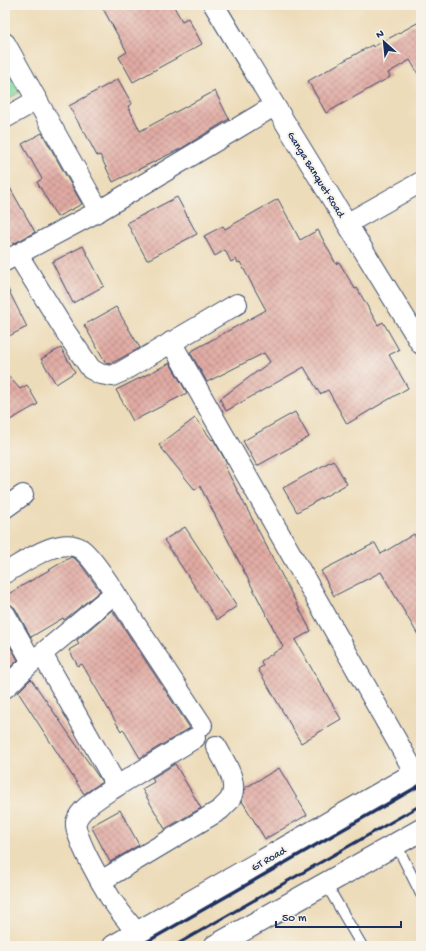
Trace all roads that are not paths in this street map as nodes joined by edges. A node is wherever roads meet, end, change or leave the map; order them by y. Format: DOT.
graph roads {
  1 [pos="214,5"];
  2 [pos="5,43"];
  3 [pos="37,100"];
  4 [pos="274,106"];
  5 [pos="5,118"];
  6 [pos="421,182"];
  7 [pos="99,211"];
  8 [pos="348,223"];
  9 [pos="11,258"];
  10 [pos="236,304"];
  11 [pos="171,342"];
  12 [pos="421,344"];
  13 [pos="23,495"];
  14 [pos="5,508"];
  15 [pos="5,573"];
  16 [pos="116,593"];
  17 [pos="5,614"];
  18 [pos="37,658"];
  19 [pos="5,688"];
  20 [pos="216,746"];
  21 [pos="418,771"];
  22 [pos="117,786"];
  23 [pos="421,830"];
  24 [pos="396,844"];
  25 [pos="101,881"];
  26 [pos="326,884"];
  27 [pos="421,894"];
  28 [pos="137,933"];
  29 [pos="114,946"];
  30 [pos="216,946"];
  31 [pos="362,946"];
  1 -- 4 [label="street, Ganga Banquet Road"];
  2 -- 3 [label="street"];
  3 -- 5 [label="street"];
  3 -- 7 [label="street"];
  4 -- 7 [label="street"];
  4 -- 8 [label="street, Ganga Banquet Road"];
  6 -- 8 [label="street"];
  7 -- 9 [label="street"];
  8 -- 12 [label="street, Ganga Banquet Road"];
  9 -- 11 [label="street"];
  10 -- 11 [label="street"];
  11 -- 21 [label="street"];
  13 -- 14 [label="street"];
  15 -- 16 [label="street"];
  16 -- 18 [label="street"];
  16 -- 22 [label="street"];
  17 -- 18 [label="street"];
  18 -- 19 [label="street"];
  18 -- 22 [label="street"];
  20 -- 25 [label="street"];
  21 -- 28 [label="highway, GT Road"];
  22 -- 25 [label="street"];
  23 -- 24 [label="highway"];
  24 -- 26 [label="highway"];
  24 -- 27 [label="lane"];
  25 -- 28 [label="street"];
  26 -- 30 [label="highway"];
  26 -- 31 [label="lane"];
  28 -- 29 [label="highway, GT Road"];
}
